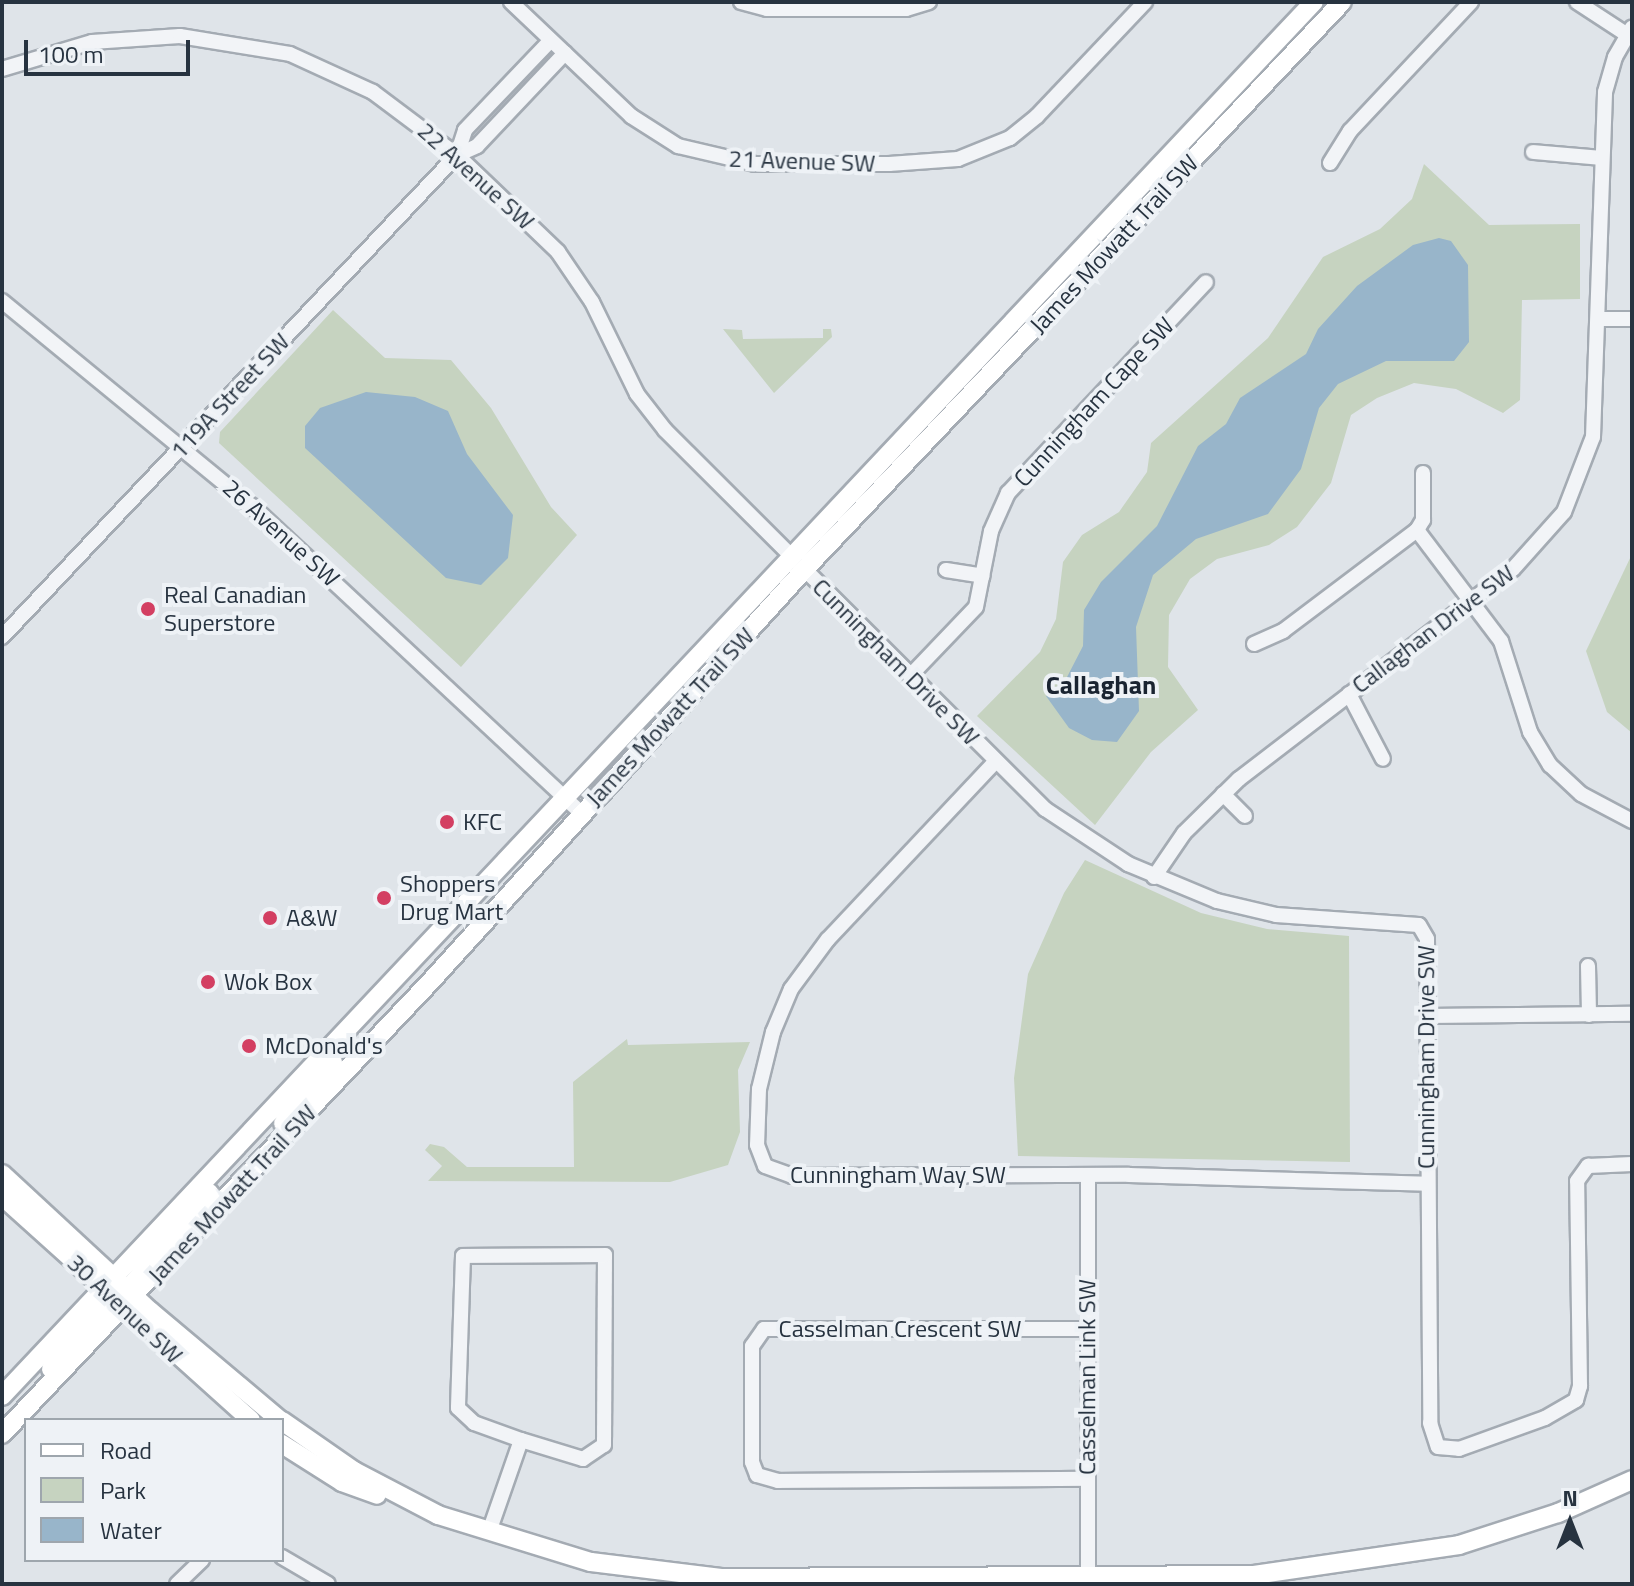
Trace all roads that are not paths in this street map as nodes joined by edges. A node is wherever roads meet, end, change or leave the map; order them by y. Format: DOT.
graph roads {
  1 [pos="511,2"];
  2 [pos="741,2"];
  3 [pos="1145,2"];
  4 [pos="1314,2"];
  5 [pos="1342,2"];
  6 [pos="1471,2"];
  7 [pos="1577,2"];
  8 [pos="925,5"];
  9 [pos="1629,31"];
  10 [pos="551,40"];
  11 [pos="565,53"];
  12 [pos="2,69"];
  13 [pos="1533,152"];
  14 [pos="457,155"];
  15 [pos="1601,158"];
  16 [pos="1330,163"];
  17 [pos="1206,282"];
  18 [pos="2,301"];
  19 [pos="1598,319"];
  20 [pos="1632,319"];
  21 [pos="181,447"];
  22 [pos="1423,473"];
  23 [pos="1417,530"];
  24 [pos="789,555"];
  25 [pos="804,570"];
  26 [pos="946,570"];
  27 [pos="983,576"];
  28 [pos="1472,601"];
  29 [pos="2,637"];
  30 [pos="1254,644"];
  31 [pos="910,676"];
  32 [pos="1349,694"];
  33 [pos="645,708"];
  34 [pos="1383,759"];
  35 [pos="995,762"];
  36 [pos="1223,794"];
  37 [pos="563,795"];
  38 [pos="582,814"];
  39 [pos="1245,816"];
  40 [pos="1632,821"];
  41 [pos="1154,877"];
  42 [pos="462,908"];
  43 [pos="1588,966"];
  44 [pos="1632,1014"];
  45 [pos="1589,1015"];
  46 [pos="1428,1016"];
  47 [pos="337,1043"];
  48 [pos="356,1062"];
  49 [pos="1632,1164"];
  50 [pos="2,1174"];
  51 [pos="1088,1175"];
  52 [pos="1427,1184"];
  53 [pos="2,1196"];
  54 [pos="222,1205"];
  55 [pos="120,1292"];
  56 [pos="1087,1329"];
  57 [pos="2,1396"];
  58 [pos="249,1418"];
  59 [pos="277,1418"];
  60 [pos="284,1423"];
  61 [pos="7,1429"];
  62 [pos="521,1440"];
  63 [pos="284,1445"];
  64 [pos="1087,1479"];
  65 [pos="1632,1480"];
  66 [pos="489,1532"];
  67 [pos="284,1558"];
  68 [pos="200,1562"];
  69 [pos="1088,1582"];
  70 [pos="177,1584"];
  71 [pos="328,1584"];
  1 -- 10 [label="street, 21 Avenue SW"];
  2 -- 8 [label="street"];
  3 -- 11 [label="street, 21 Avenue SW"];
  4 -- 24 [label="main road, James Mowatt Trail SW"];
  5 -- 25 [label="main road, James Mowatt Trail SW"];
  6 -- 16 [label="street"];
  7 -- 9 [label="street"];
  9 -- 15 [label="street, Callaghan Drive SW"];
  10 -- 11 [label="street, 21 Avenue SW"];
  10 -- 14 [label="street, 119A Street SW"];
  11 -- 14 [label="street, 119A Street SW"];
  12 -- 14 [label="street, 22 Avenue SW"];
  13 -- 15 [label="street"];
  14 -- 21 [label="street, 119A Street SW"];
  14 -- 24 [label="street, 22 Avenue SW"];
  15 -- 19 [label="street, Callaghan Drive SW"];
  17 -- 27 [label="street, Cunningham Cape SW"];
  18 -- 21 [label="street, 26 Avenue SW"];
  19 -- 20 [label="street"];
  19 -- 28 [label="street, Callaghan Drive SW"];
  21 -- 29 [label="street, 119A Street SW"];
  21 -- 37 [label="street, 26 Avenue SW"];
  22 -- 23 [label="street"];
  23 -- 28 [label="street"];
  23 -- 30 [label="street"];
  24 -- 25 [label="street, 22 Avenue SW"];
  24 -- 33 [label="main road, James Mowatt Trail SW"];
  25 -- 31 [label="street, Cunningham Drive SW"];
  25 -- 38 [label="main road, James Mowatt Trail SW"];
  26 -- 27 [label="street"];
  27 -- 31 [label="street, Cunningham Cape SW"];
  28 -- 32 [label="street, Callaghan Drive SW"];
  28 -- 40 [label="street"];
  31 -- 35 [label="street, Cunningham Drive SW"];
  32 -- 34 [label="street"];
  32 -- 36 [label="street, Callaghan Drive SW"];
  33 -- 37 [label="main road, James Mowatt Trail SW"];
  33 -- 38 [label="main road"];
  35 -- 41 [label="street, Cunningham Drive SW"];
  35 -- 51 [label="street, Cunningham Way SW"];
  36 -- 39 [label="street"];
  36 -- 41 [label="street, Callaghan Drive SW"];
  37 -- 38 [label="street, 26 Avenue SW"];
  37 -- 42 [label="main road, James Mowatt Trail SW"];
  38 -- 48 [label="main road, James Mowatt Trail SW"];
  41 -- 46 [label="street, Cunningham Drive SW"];
  42 -- 47 [label="main road, James Mowatt Trail SW"];
  42 -- 48 [label="main road"];
  43 -- 45 [label="street"];
  44 -- 45 [label="street"];
  45 -- 46 [label="street"];
  46 -- 52 [label="street, Cunningham Drive SW"];
  47 -- 54 [label="main road"];
  47 -- 55 [label="main road, James Mowatt Trail SW"];
  48 -- 54 [label="main road, James Mowatt Trail SW"];
  49 -- 52 [label="street, Cunningham Drive SW"];
  50 -- 55 [label="main road, 30 Avenue SW"];
  51 -- 52 [label="street, Cunningham Way SW"];
  51 -- 56 [label="street, Casselman Link SW"];
  53 -- 55 [label="main road, 30 Avenue SW"];
  54 -- 55 [label="main road, James Mowatt Trail SW"];
  55 -- 57 [label="main road, James Mowatt Trail SW"];
  55 -- 58 [label="main road, 30 Avenue SW"];
  55 -- 59 [label="main road, 30 Avenue SW"];
  55 -- 61 [label="main road, James Mowatt Trail SW"];
  56 -- 64 [label="street, Casselman Link SW"];
  56 -- 64 [label="street, Casselman Crescent SW"];
  60 -- 66 [label="main road, 30 Avenue SW"];
  62 -- 62 [label="street"];
  62 -- 66 [label="street"];
  63 -- 66 [label="main road, 30 Avenue SW"];
  64 -- 69 [label="street, Casselman Link SW"];
  65 -- 69 [label="main road, 30 Avenue SW"];
  66 -- 69 [label="main road, 30 Avenue SW"];
  67 -- 71 [label="street"];
  68 -- 70 [label="street"];
}
